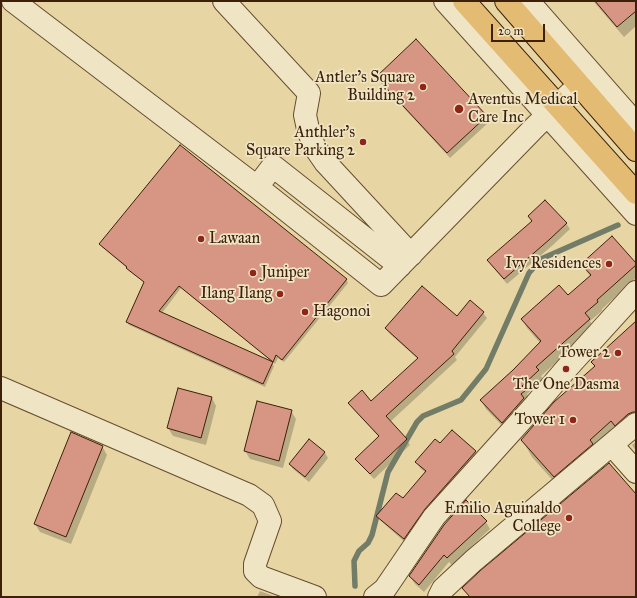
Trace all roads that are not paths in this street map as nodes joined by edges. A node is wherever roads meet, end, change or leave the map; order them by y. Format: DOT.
graph roads {
  1 [pos="13,1"];
  2 [pos="224,1"];
  3 [pos="445,1"];
  4 [pos="464,1"];
  5 [pos="506,1"];
  6 [pos="528,1"];
  7 [pos="579,85"];
  8 [pos="552,110"];
  9 [pos="636,124"];
  10 [pos="636,150"];
  11 [pos="636,193"];
  12 [pos="636,214"];
  13 [pos="406,260"];
  14 [pos="636,292"];
  15 [pos="636,311"];
  16 [pos="606,338"];
  17 [pos="1,388"];
  18 [pos="636,424"];
  19 [pos="612,445"];
  20 [pos="636,472"];
  21 [pos="444,594"];
  22 [pos="315,597"];
  23 [pos="376,597"];
  1 -- 13 [label="street"];
  2 -- 13 [label="street"];
  3 -- 8 [label="street"];
  4 -- 8 [label="main road"];
  5 -- 7 [label="main road"];
  6 -- 9 [label="street"];
  7 -- 8 [label="street"];
  7 -- 10 [label="main road"];
  8 -- 11 [label="main road"];
  8 -- 12 [label="street"];
  8 -- 13 [label="street"];
  14 -- 16 [label="street"];
  15 -- 16 [label="street"];
  16 -- 23 [label="street"];
  17 -- 22 [label="street"];
  18 -- 19 [label="street"];
  19 -- 20 [label="street"];
  19 -- 21 [label="street"];
}
